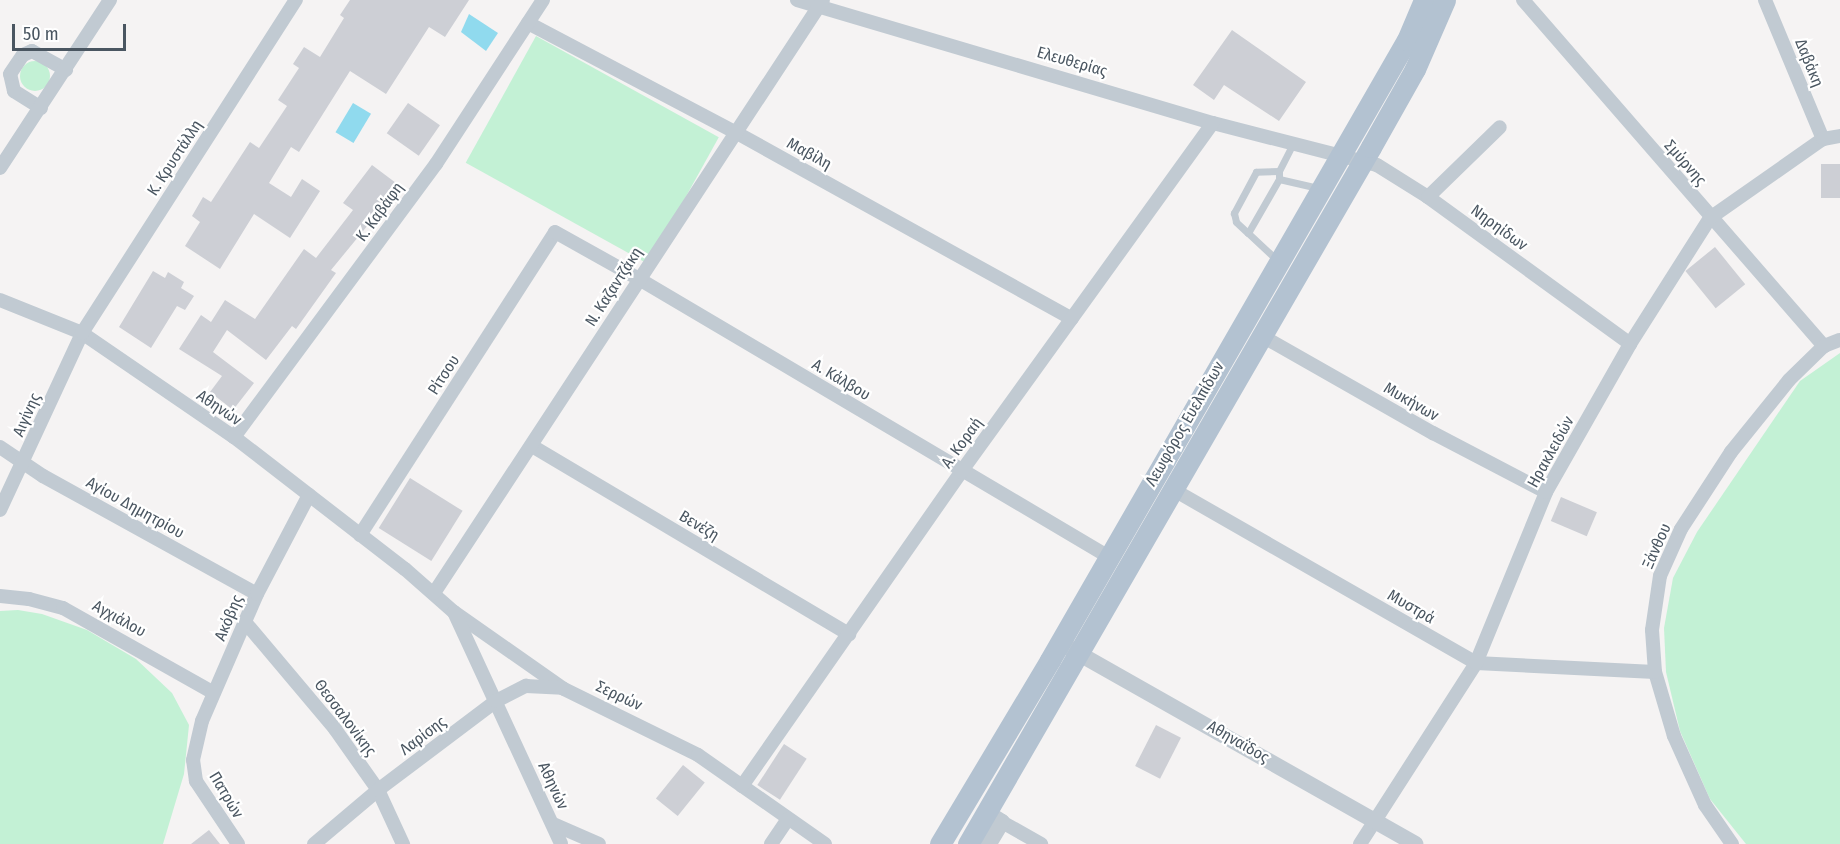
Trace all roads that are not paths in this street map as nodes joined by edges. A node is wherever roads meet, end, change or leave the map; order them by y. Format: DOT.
graph roads {
  1 [pos="110,0"];
  2 [pos="296,0"];
  3 [pos="543,0"];
  4 [pos="797,0"];
  5 [pos="1424,0"];
  6 [pos="1445,0"];
  7 [pos="1523,0"];
  8 [pos="1766,0"];
  9 [pos="821,3"];
  10 [pos="528,22"];
  11 [pos="66,70"];
  12 [pos="41,108"];
  13 [pos="1213,123"];
  14 [pos="1500,127"];
  15 [pos="735,132"];
  16 [pos="1840,136"];
  17 [pos="1823,139"];
  18 [pos="1293,144"];
  19 [pos="1339,156"];
  20 [pos="1363,162"];
  21 [pos="0,168"];
  22 [pos="1279,171"];
  23 [pos="1279,179"];
  24 [pos="1320,189"];
  25 [pos="1428,197"];
  26 [pos="1710,218"];
  27 [pos="555,232"];
  28 [pos="1248,233"];
  29 [pos="1278,262"];
  30 [pos="639,279"];
  31 [pos="0,300"];
  32 [pos="1072,319"];
  33 [pos="82,333"];
  34 [pos="1262,336"];
  35 [pos="1840,340"];
  36 [pos="1630,344"];
  37 [pos="1824,346"];
  38 [pos="234,437"];
  39 [pos="532,446"];
  40 [pos="0,447"];
  41 [pos="24,461"];
  42 [pos="961,472"];
  43 [pos="1174,490"];
  44 [pos="1546,492"];
  45 [pos="309,495"];
  46 [pos="0,510"];
  47 [pos="360,535"];
  48 [pos="1109,557"];
  49 [pos="405,569"];
  50 [pos="434,593"];
  51 [pos="257,594"];
  52 [pos="0,597"];
  53 [pos="454,612"];
  54 [pos="245,622"];
  55 [pos="849,634"];
  56 [pos="1060,644"];
  57 [pos="1079,654"];
  58 [pos="1476,663"];
  59 [pos="1655,672"];
  60 [pos="564,689"];
  61 [pos="214,693"];
  62 [pos="496,701"];
  63 [pos="193,760"];
  64 [pos="742,786"];
  65 [pos="378,790"];
  66 [pos="994,817"];
  67 [pos="788,819"];
  68 [pos="1376,821"];
  69 [pos="553,824"];
  70 [pos="238,844"];
  71 [pos="314,844"];
  72 [pos="403,844"];
  73 [pos="561,844"];
  74 [pos="599,844"];
  75 [pos="771,844"];
  76 [pos="825,844"];
  77 [pos="940,844"];
  78 [pos="968,844"];
  79 [pos="989,844"];
  80 [pos="1041,844"];
  81 [pos="1360,844"];
  82 [pos="1415,844"];
  83 [pos="1732,844"];
  1 -- 11 [label="street"];
  2 -- 33 [label="street, Κ. Κρυστάλλη"];
  3 -- 10 [label="street, Κ. Καβάφη"];
  4 -- 9 [label="street, Ελευθερίας"];
  5 -- 19 [label="main road, Λεωφόρος Ευελπίδων"];
  6 -- 20 [label="main road, Λεωφόρος Ευελπίδων"];
  7 -- 26 [label="street, Σμύρνης"];
  8 -- 17 [label="street, Δαβάκη"];
  9 -- 13 [label="street, Ελευθερίας"];
  9 -- 15 [label="street, Ν. Καζαντζάκη"];
  10 -- 15 [label="street, Μαβίλη"];
  10 -- 38 [label="street, Κ. Καβάφη"];
  11 -- 12 [label="street"];
  11 -- 12 [label="street"];
  12 -- 21 [label="street"];
  13 -- 18 [label="street, Ελευθερίας"];
  13 -- 32 [label="street, Α. Κοραή"];
  14 -- 25 [label="street"];
  15 -- 30 [label="street, Ν. Καζαντζάκη"];
  15 -- 32 [label="street, Μαβίλη"];
  16 -- 17 [label="street, Ηρακλειδών"];
  17 -- 26 [label="street, Ηρακλειδών"];
  18 -- 19 [label="street, Ελευθερίας"];
  18 -- 22 [label="lane"];
  19 -- 20 [label="street, Νηρηίδων"];
  19 -- 24 [label="main road, Λεωφόρος Ευελπίδων"];
  20 -- 25 [label="street, Νηρηίδων"];
  20 -- 34 [label="main road, Λεωφόρος Ευελπίδων"];
  22 -- 23 [label="lane"];
  22 -- 28 [label="lane"];
  23 -- 24 [label="lane"];
  23 -- 28 [label="lane"];
  24 -- 29 [label="main road, Λεωφόρος Ευελπίδων"];
  25 -- 36 [label="street, Νηρηίδων"];
  26 -- 36 [label="street, Ηρακλειδών"];
  26 -- 37 [label="street, Σμύρνης"];
  27 -- 30 [label="street, A. Κάλβου"];
  27 -- 47 [label="street, Ρίτσου"];
  28 -- 29 [label="lane"];
  29 -- 48 [label="main road, Λεωφόρος Ευελπίδων"];
  30 -- 39 [label="street, Ν. Καζαντζάκη"];
  30 -- 42 [label="street, A. Κάλβου"];
  31 -- 33 [label="street, Αθηνών"];
  32 -- 42 [label="street, Α. Κοραή"];
  33 -- 38 [label="street, Αθηνών"];
  33 -- 41 [label="street, Αιγίνης"];
  34 -- 43 [label="main road, Λεωφόρος Ευελπίδων"];
  34 -- 44 [label="street, Μυκήνων"];
  35 -- 37 [label="street, Ξάνθου"];
  36 -- 44 [label="street, Ηρακλειδών"];
  37 -- 59 [label="street, Ξάνθου"];
  38 -- 45 [label="street, Αθηνών"];
  39 -- 50 [label="street, Ν. Καζαντζάκη"];
  39 -- 55 [label="street, Βενέζη"];
  40 -- 41 [label="street, Αγίου Δημητρίου"];
  41 -- 46 [label="street, Αιγίνης"];
  41 -- 51 [label="street, Αγίου Δημητρίου"];
  42 -- 48 [label="street, A. Κάλβου"];
  42 -- 55 [label="street, Α. Κοραή"];
  43 -- 57 [label="main road, Λεωφόρος Ευελπίδων"];
  43 -- 58 [label="street, Μυστρά"];
  44 -- 58 [label="street, Ηρακλειδών"];
  45 -- 47 [label="street, Αθηνών"];
  45 -- 51 [label="street, Ακόβης"];
  47 -- 49 [label="street, Αθηνών"];
  48 -- 56 [label="main road, Λεωφόρος Ευελπίδων"];
  49 -- 50 [label="street, Σερρών"];
  50 -- 53 [label="street, Σερρών"];
  51 -- 54 [label="street, Ακόβης"];
  52 -- 61 [label="street, Αγχιάλου"];
  53 -- 60 [label="street, Σερρών"];
  53 -- 62 [label="street, Αθηνών"];
  54 -- 61 [label="street, Ακόβης"];
  54 -- 65 [label="street, Θεσσαλονίκης"];
  55 -- 64 [label="street, Α. Κοραή"];
  56 -- 57 [label="street, Αθηναΐδος"];
  56 -- 77 [label="main road, Λεωφόρος Ευελπίδων"];
  57 -- 66 [label="main road, Λεωφόρος Ευελπίδων"];
  57 -- 68 [label="street, Αθηναΐδος"];
  58 -- 59 [label="street, Μυστρά"];
  58 -- 68 [label="street, Ηρακλειδών"];
  59 -- 83 [label="street, Ξάνθου"];
  60 -- 62 [label="street, Λαρίσης"];
  60 -- 64 [label="street, Σερρών"];
  61 -- 63 [label="street, Ακόβης"];
  62 -- 65 [label="street, Λαρίσης"];
  62 -- 69 [label="street, Αθηνών"];
  63 -- 70 [label="street, Πατρών"];
  64 -- 67 [label="street, Σερρών"];
  65 -- 71 [label="street, Λαρίσης"];
  65 -- 72 [label="street, Θεσσαλονίκης"];
  66 -- 78 [label="main road, Λεωφόρος Ευελπίδων"];
  66 -- 79 [label="street"];
  66 -- 80 [label="street"];
  67 -- 75 [label="street"];
  67 -- 76 [label="street, Σερρών"];
  68 -- 81 [label="street, Ηρακλειδών"];
  68 -- 82 [label="street, Αθηναΐδος"];
  69 -- 73 [label="street, Αθηνών"];
  69 -- 74 [label="street"];
}
